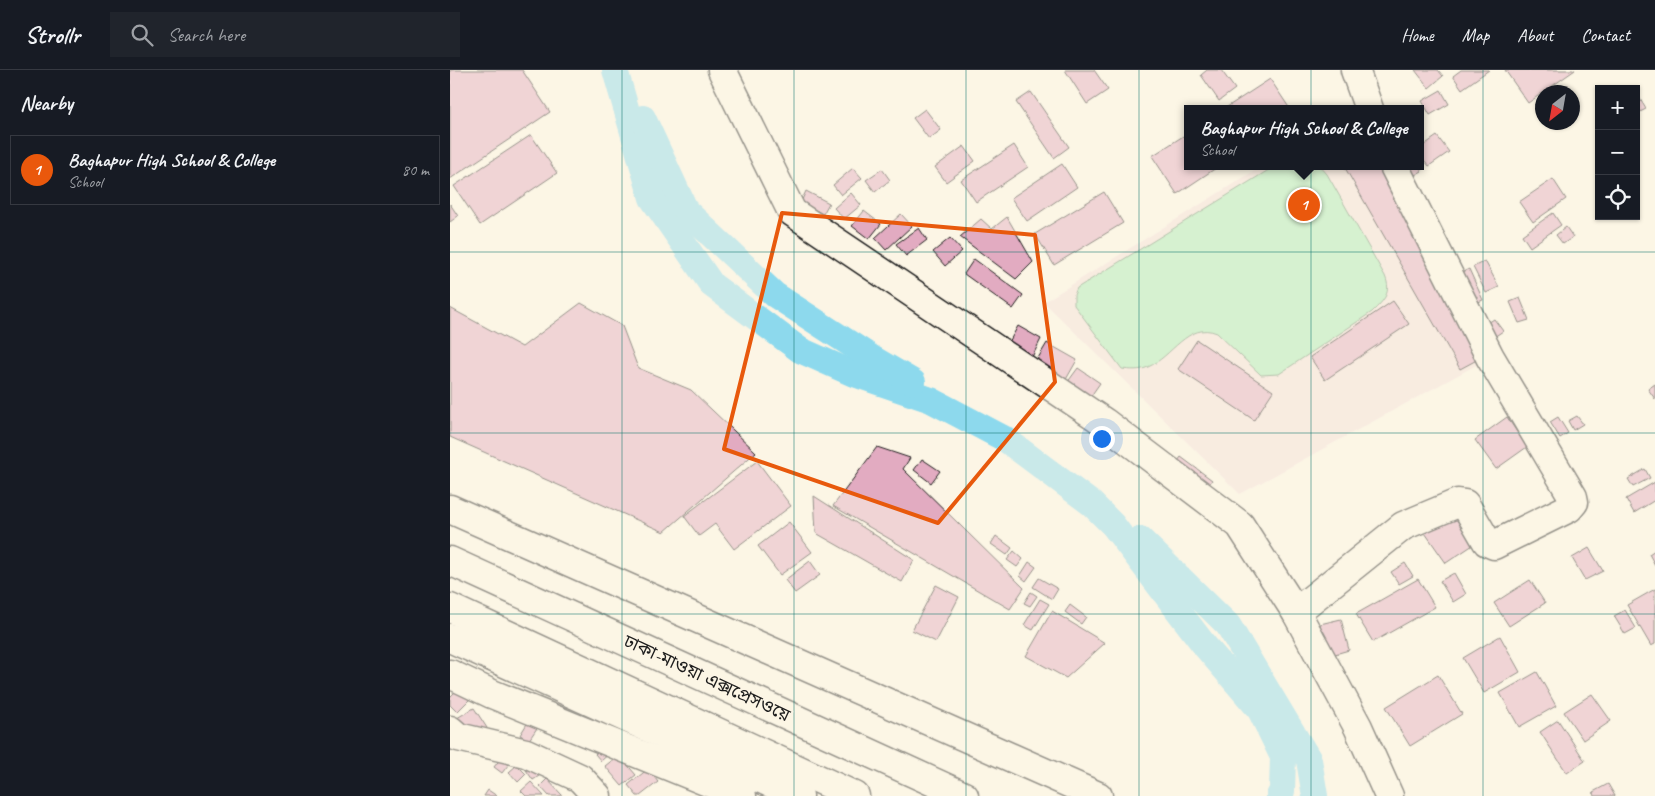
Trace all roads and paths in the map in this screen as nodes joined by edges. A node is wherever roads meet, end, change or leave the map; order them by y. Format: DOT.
graph roads {
  1 [pos="722,70"];
  2 [pos="1355,70"];
  3 [pos="1368,105"];
  4 [pos="1396,170"];
  5 [pos="450,509"];
  6 [pos="450,561"];
  7 [pos="450,608"];
  8 [pos="1296,612"];
  9 [pos="450,638"];
  10 [pos="450,674"];
  11 [pos="450,730"];
  12 [pos="597,796"];
  13 [pos="742,796"];
  14 [pos="799,796"];
  15 [pos="855,796"];
  16 [pos="964,796"];
  17 [pos="1098,796"];
  18 [pos="1389,796"];
  1 -- 8 [label="main road"];
  2 -- 3 [label="main road"];
  4 -- 8 [label="main road"];
  5 -- 17 [label="main road"];
  6 -- 16 [label="main road, ঢাকা-মাওয়া এক্সপ্রেসওয়ে"];
  7 -- 15 [label="main road"];
  8 -- 18 [label="main road"];
  9 -- 14 [label="main road"];
  10 -- 13 [label="main road"];
  11 -- 12 [label="main road"];
}
